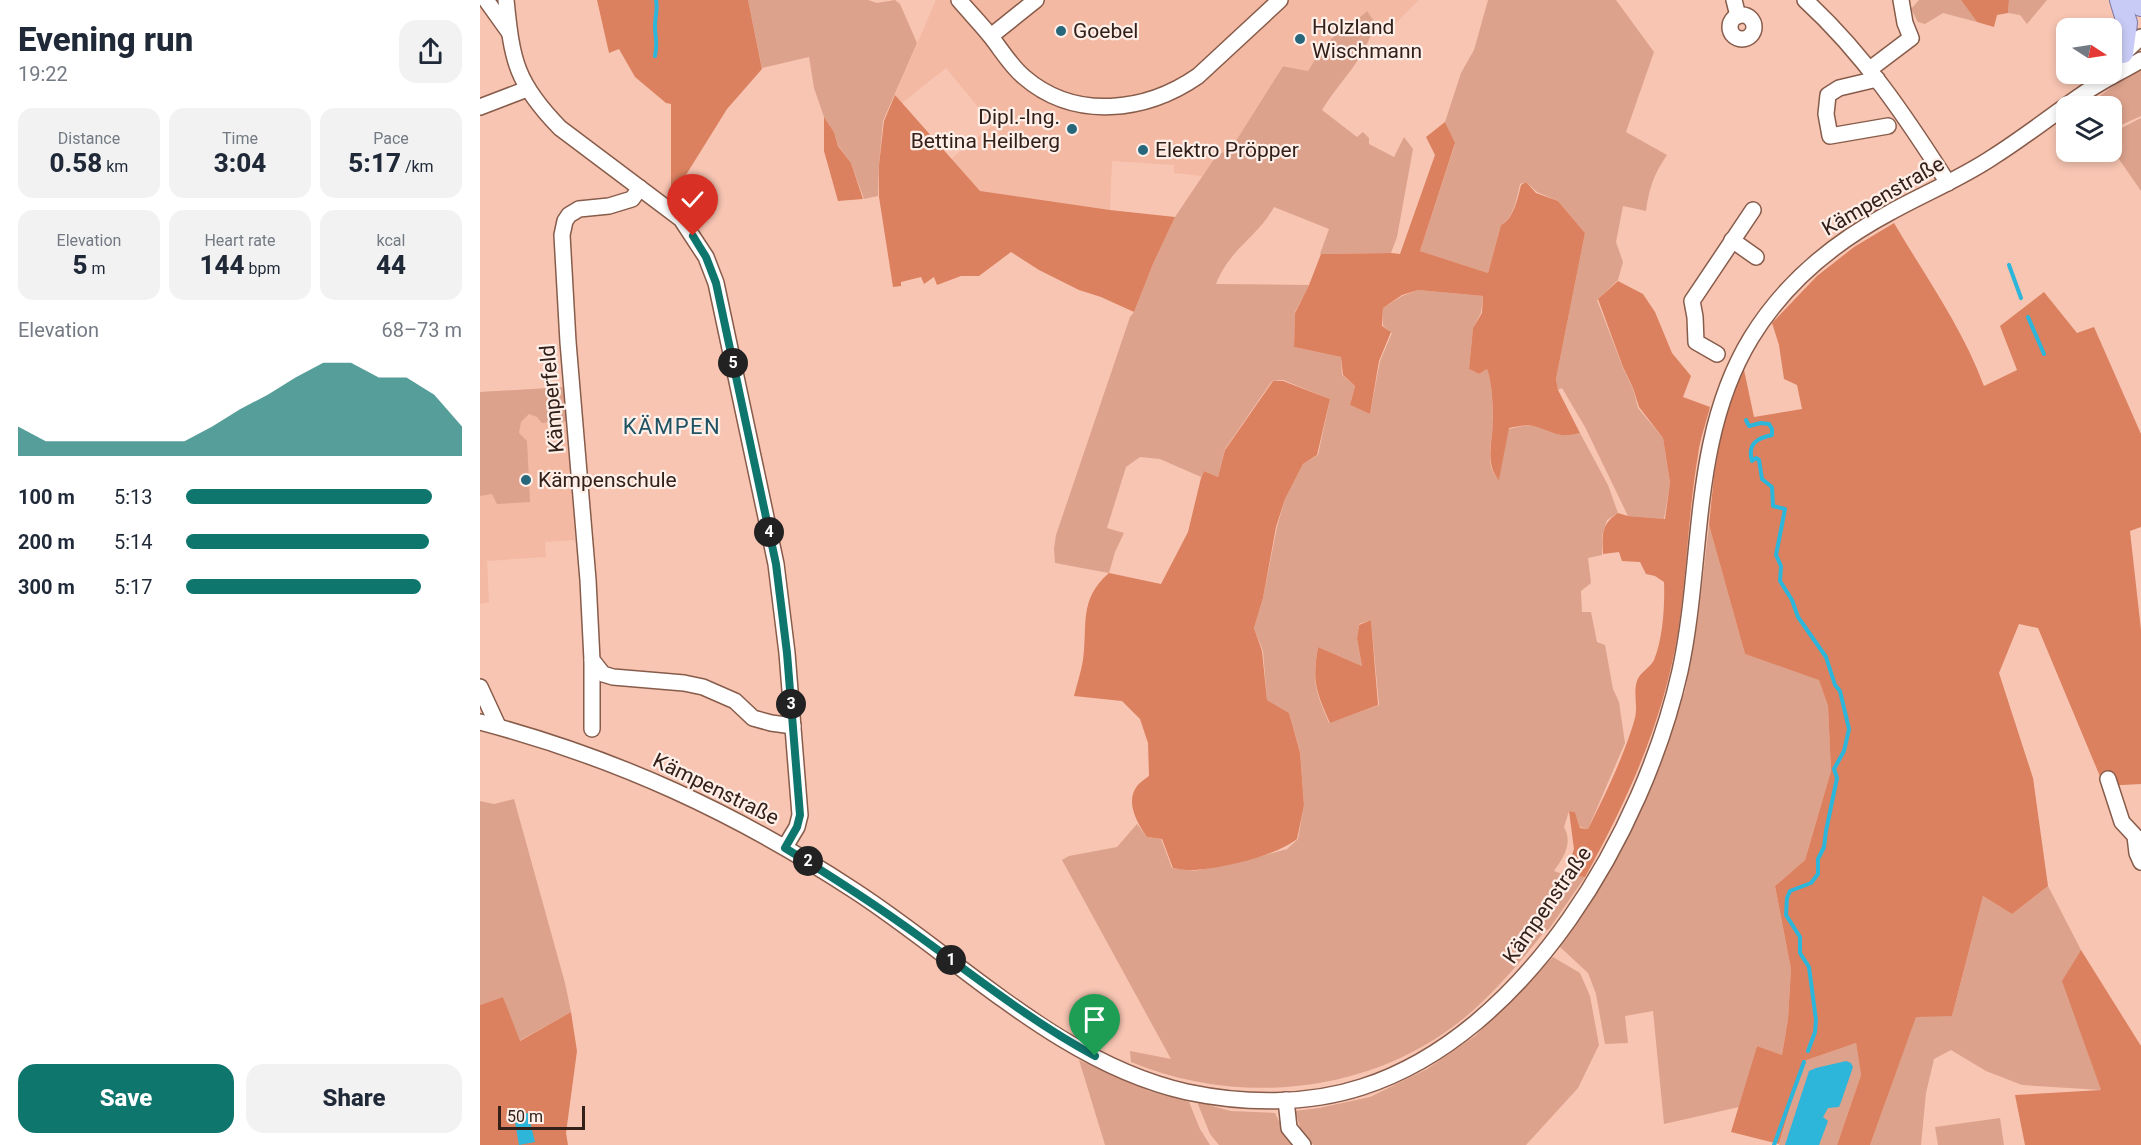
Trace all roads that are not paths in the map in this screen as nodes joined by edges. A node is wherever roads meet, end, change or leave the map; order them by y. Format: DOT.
graph roads {
  1 [pos="486,0"];
  2 [pos="506,0"];
  3 [pos="959,0"];
  4 [pos="1036,0"];
  5 [pos="1280,0"];
  6 [pos="1734,0"];
  7 [pos="1805,0"];
  8 [pos="1901,0"];
  9 [pos="2120,0"];
  10 [pos="2136,0"];
  11 [pos="2141,6"];
  12 [pos="1738,16"];
  13 [pos="509,32"];
  14 [pos="990,36"];
  15 [pos="2141,38"];
  16 [pos="2125,59"];
  17 [pos="1874,74"];
  18 [pos="2092,84"];
  19 [pos="527,88"];
  20 [pos="2083,93"];
  21 [pos="480,107"];
  22 [pos="1888,126"];
  23 [pos="1948,183"];
  24 [pos="640,188"];
  25 [pos="1753,210"];
  26 [pos="1732,240"];
  27 [pos="1756,257"];
  28 [pos="1717,354"];
  29 [pos="592,660"];
  30 [pos="480,687"];
  31 [pos="480,722"];
  32 [pos="498,726"];
  33 [pos="793,726"];
  34 [pos="592,729"];
  35 [pos="2108,779"];
  36 [pos="785,848"];
  37 [pos="2141,862"];
  38 [pos="1286,1100"];
  39 [pos="1304,1145"];
  1 -- 13 [label="street"];
  2 -- 13 [label="street"];
  3 -- 14 [label="street"];
  4 -- 14 [label="street"];
  5 -- 14 [label="street"];
  6 -- 12 [label="street"];
  7 -- 17 [label="street"];
  8 -- 17 [label="street"];
  9 -- 16 [label="main road"];
  10 -- 11 [label="main road"];
  13 -- 19 [label="street"];
  15 -- 16 [label="street, Kämpenstraße"];
  16 -- 20 [label="street, Kämpenstraße"];
  17 -- 22 [label="street"];
  17 -- 23 [label="street"];
  18 -- 20 [label="street, Kämpenstraße"];
  19 -- 21 [label="street"];
  19 -- 24 [label="street"];
  20 -- 23 [label="street, Kämpenstraße"];
  23 -- 38 [label="street, Kämpenstraße"];
  24 -- 29 [label="street, Kämperfeld"];
  24 -- 33 [label="street"];
  25 -- 26 [label="street"];
  26 -- 27 [label="street"];
  26 -- 28 [label="street"];
  29 -- 33 [label="street"];
  29 -- 34 [label="street, Kämperfeld"];
  30 -- 32 [label="street"];
  31 -- 32 [label="street, Kämpenstraße"];
  32 -- 36 [label="street, Kämpenstraße"];
  33 -- 36 [label="street"];
  35 -- 37 [label="street"];
  36 -- 38 [label="street, Kämpenstraße"];
  38 -- 39 [label="street"];
}
